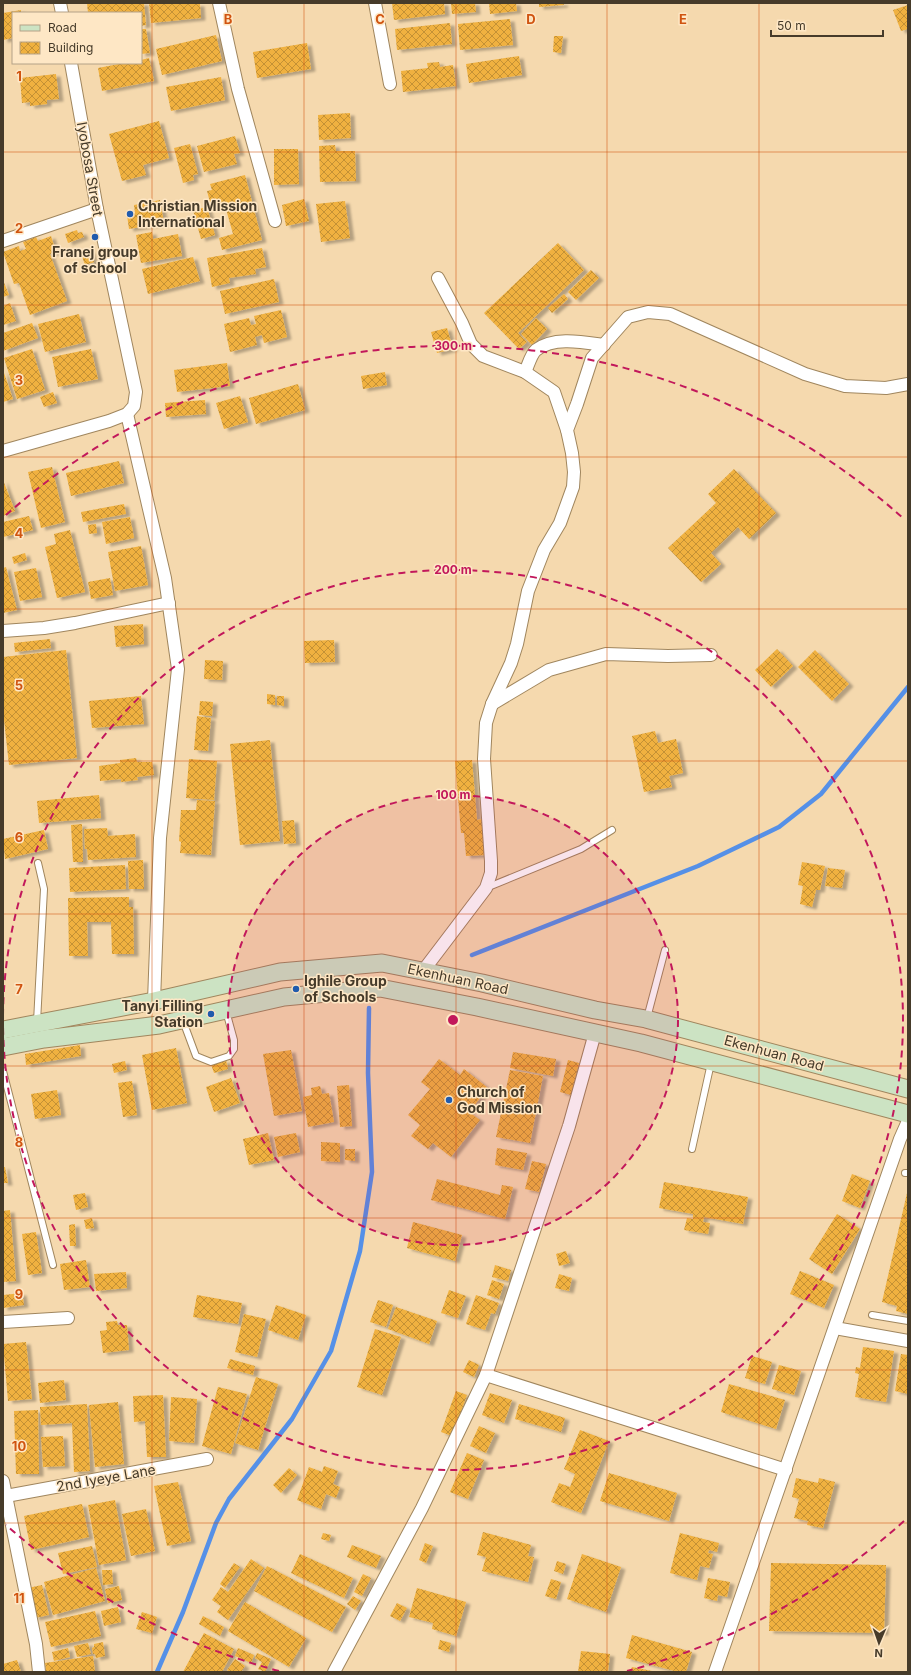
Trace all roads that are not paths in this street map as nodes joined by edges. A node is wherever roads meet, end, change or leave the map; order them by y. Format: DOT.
graph roads {
  1 [pos="219,3"];
  2 [pos="375,3"];
  3 [pos="71,64"];
  4 [pos="390,84"];
  5 [pos="97,209"];
  6 [pos="275,221"];
  7 [pos="3,241"];
  8 [pos="438,278"];
  9 [pos="604,344"];
  10 [pos="525,372"];
  11 [pos="908,384"];
  12 [pos="127,414"];
  13 [pos="567,430"];
  14 [pos="3,451"];
  15 [pos="169,602"];
  16 [pos="3,631"];
  17 [pos="711,655"];
  18 [pos="492,704"];
  19 [pos="612,830"];
  20 [pos="38,863"];
  21 [pos="486,888"];
  22 [pos="665,950"];
  23 [pos="423,971"];
  24 [pos="154,1001"];
  25 [pos="225,1010"];
  26 [pos="182,1020"];
  27 [pos="646,1020"];
  28 [pos="37,1022"];
  29 [pos="3,1030"];
  30 [pos="596,1033"];
  31 [pos="3,1047"];
  32 [pos="712,1061"];
  33 [pos="3,1071"];
  34 [pos="908,1089"];
  35 [pos="908,1114"];
  36 [pos="908,1121"];
  37 [pos="904,1140"];
  38 [pos="692,1149"];
  39 [pos="53,1265"];
  40 [pos="872,1315"];
  41 [pos="68,1318"];
  42 [pos="908,1321"];
  43 [pos="3,1322"];
  44 [pos="835,1328"];
  45 [pos="908,1340"];
  46 [pos="486,1375"];
  47 [pos="207,1459"];
  48 [pos="786,1470"];
  49 [pos="3,1481"];
  50 [pos="6,1496"];
  51 [pos="39,1672"];
  52 [pos="334,1672"];
  53 [pos="714,1672"];
  1 -- 6 [label="street"];
  2 -- 4 [label="street"];
  3 -- 5 [label="street, Iyobosa Street"];
  5 -- 7 [label="street"];
  5 -- 12 [label="street, Iyobosa Street"];
  8 -- 10 [label="street"];
  9 -- 10 [label="street"];
  9 -- 11 [label="street"];
  9 -- 13 [label="street"];
  10 -- 13 [label="street"];
  12 -- 14 [label="street"];
  12 -- 15 [label="street"];
  13 -- 18 [label="street"];
  15 -- 16 [label="street"];
  15 -- 24 [label="street"];
  17 -- 18 [label="street"];
  18 -- 21 [label="street"];
  19 -- 21 [label="lane"];
  20 -- 28 [label="lane"];
  21 -- 23 [label="street"];
  22 -- 27 [label="lane"];
  23 -- 24 [label="main road, Ekenhuan Road"];
  23 -- 27 [label="main road, Ekenhuan Road"];
  24 -- 28 [label="main road, Ekenhuan Road"];
  25 -- 26 [label="main road, Ekenhuan Road"];
  25 -- 26 [label="lane"];
  25 -- 30 [label="main road, Ekenhuan Road"];
  26 -- 31 [label="main road, Ekenhuan Road"];
  27 -- 34 [label="main road, Ekenhuan Road"];
  28 -- 29 [label="main road, Ekenhuan Road"];
  30 -- 32 [label="main road, Ekenhuan Road"];
  30 -- 46 [label="street"];
  32 -- 35 [label="main road, Ekenhuan Road"];
  32 -- 38 [label="lane"];
  33 -- 39 [label="lane"];
  36 -- 37 [label="street"];
  37 -- 44 [label="street"];
  40 -- 42 [label="lane"];
  41 -- 43 [label="street"];
  44 -- 45 [label="street"];
  44 -- 48 [label="street"];
  46 -- 48 [label="street"];
  46 -- 52 [label="street"];
  47 -- 50 [label="street, 2nd Iyeye Lane"];
  48 -- 53 [label="street"];
  49 -- 50 [label="street"];
  50 -- 51 [label="street"];
}
